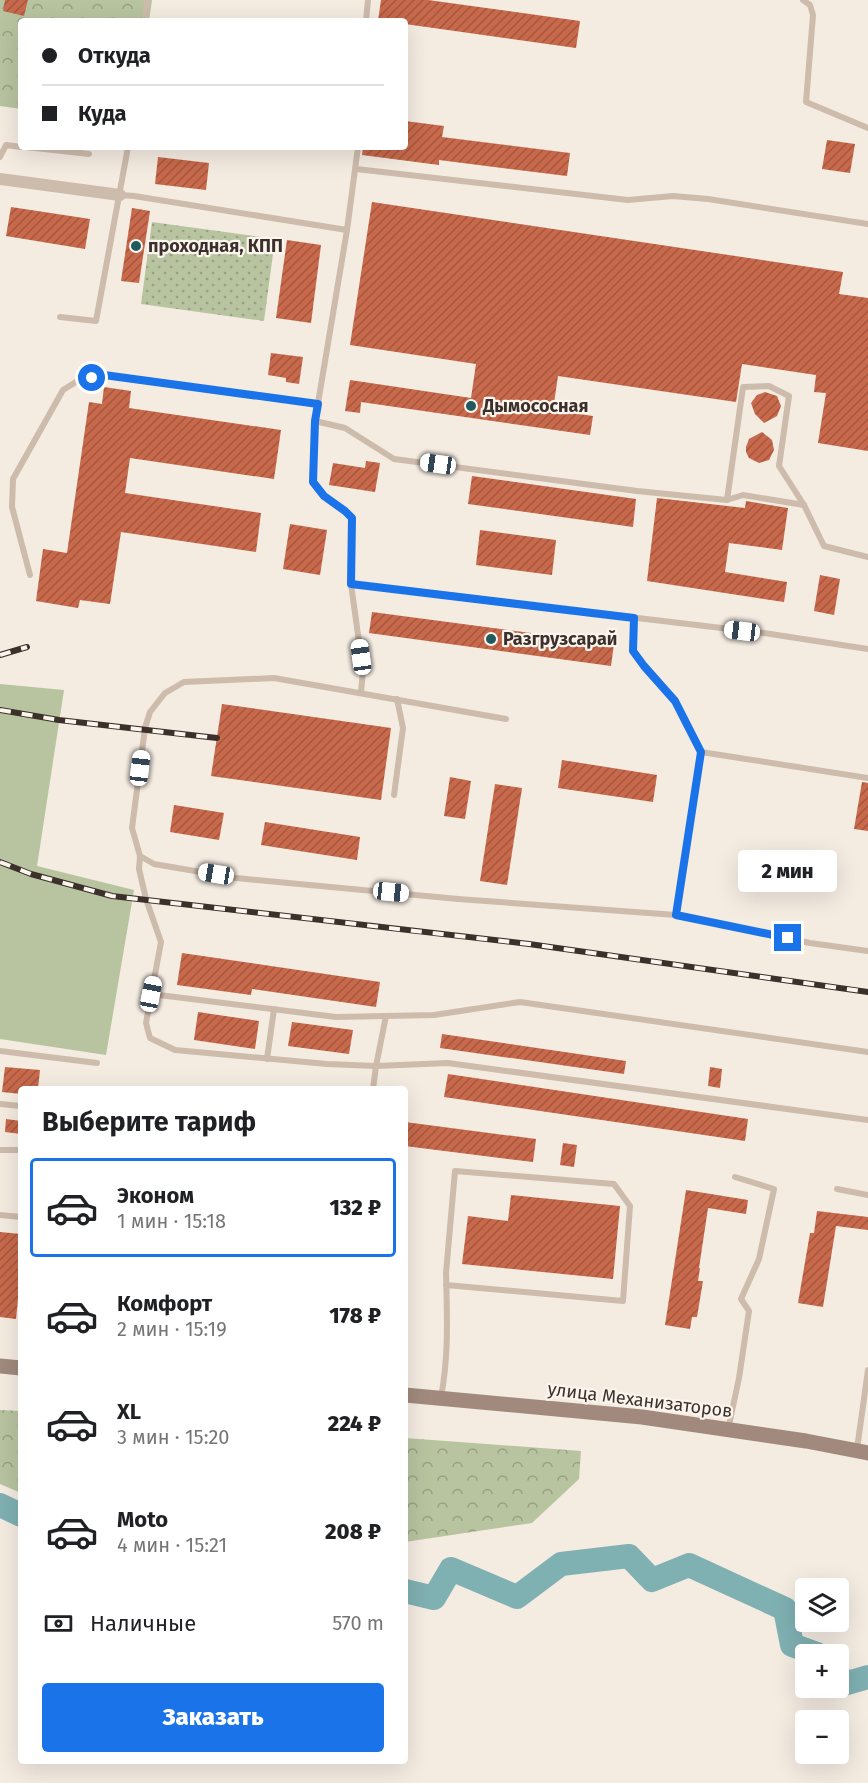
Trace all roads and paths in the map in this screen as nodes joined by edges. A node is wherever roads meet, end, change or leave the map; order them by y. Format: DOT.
graph roads {
  1 [pos="147,0"];
  2 [pos="368,0"];
  3 [pos="803,0"];
  4 [pos="145,18"];
  5 [pos="366,18"];
  6 [pos="868,128"];
  7 [pos="18,147"];
  8 [pos="53,150"];
  9 [pos="128,150"];
  10 [pos="358,150"];
  11 [pos="89,154"];
  12 [pos="0,157"];
  13 [pos="356,169"];
  14 [pos="0,179"];
  15 [pos="120,195"];
  16 [pos="868,224"];
  17 [pos="347,230"];
  18 [pos="60,317"];
  19 [pos="318,404"];
  20 [pos="315,421"];
  21 [pos="727,500"];
  22 [pos="804,505"];
  23 [pos="868,557"];
  24 [pos="30,575"];
  25 [pos="351,584"];
  26 [pos="634,618"];
  27 [pos="868,649"];
  28 [pos="360,692"];
  29 [pos="397,699"];
  30 [pos="506,719"];
  31 [pos="701,752"];
  32 [pos="868,778"];
  33 [pos="394,795"];
  34 [pos="140,856"];
  35 [pos="676,915"];
  36 [pos="868,951"];
  37 [pos="151,994"];
  38 [pos="274,1009"];
  39 [pos="386,1016"];
  40 [pos="0,1050"];
  41 [pos="868,1052"];
  42 [pos="267,1059"];
  43 [pos="97,1063"];
  44 [pos="376,1066"];
  45 [pos="374,1086"];
  46 [pos="0,1104"];
  47 [pos="18,1106"];
  48 [pos="868,1120"];
  49 [pos="0,1150"];
  50 [pos="18,1150"];
  51 [pos="735,1177"];
  52 [pos="837,1189"];
  53 [pos="868,1195"];
  54 [pos="0,1215"];
  55 [pos="18,1216"];
  56 [pos="447,1285"];
  57 [pos="0,1366"];
  58 [pos="18,1368"];
  59 [pos="868,1370"];
  60 [pos="408,1395"];
  61 [pos="441,1398"];
  62 [pos="728,1430"];
  63 [pos="863,1451"];
  1 -- 4 [label="lane"];
  2 -- 5 [label="lane"];
  3 -- 6 [label="lane"];
  7 -- 12 [label="lane"];
  8 -- 11 [label="lane"];
  9 -- 15 [label="lane"];
  10 -- 13 [label="lane"];
  13 -- 16 [label="lane"];
  13 -- 17 [label="lane"];
  14 -- 15 [label="street"];
  15 -- 17 [label="lane"];
  15 -- 18 [label="lane"];
  17 -- 19 [label="lane"];
  19 -- 20 [label="lane"];
  19 -- 24 [label="lane"];
  20 -- 21 [label="lane"];
  20 -- 25 [label="lane"];
  21 -- 22 [label="lane"];
  21 -- 22 [label="lane"];
  22 -- 23 [label="lane"];
  25 -- 26 [label="lane"];
  25 -- 28 [label="lane"];
  26 -- 27 [label="lane"];
  26 -- 31 [label="lane"];
  28 -- 29 [label="lane"];
  28 -- 34 [label="lane"];
  29 -- 30 [label="lane"];
  29 -- 33 [label="lane"];
  31 -- 32 [label="lane"];
  31 -- 35 [label="lane"];
  34 -- 35 [label="lane"];
  34 -- 37 [label="lane"];
  35 -- 36 [label="lane"];
  37 -- 38 [label="lane"];
  37 -- 42 [label="lane"];
  38 -- 39 [label="lane"];
  38 -- 42 [label="lane"];
  39 -- 41 [label="lane"];
  39 -- 44 [label="lane"];
  40 -- 43 [label="lane"];
  42 -- 44 [label="lane"];
  44 -- 45 [label="lane"];
  44 -- 48 [label="lane"];
  46 -- 47 [label="lane"];
  49 -- 50 [label="lane"];
  51 -- 62 [label="lane"];
  52 -- 53 [label="lane"];
  54 -- 55 [label="lane"];
  56 -- 56 [label="lane"];
  56 -- 61 [label="lane"];
  57 -- 58 [label="street"];
  59 -- 63 [label="lane"];
  60 -- 61 [label="street, улица Механизаторов"];
  61 -- 62 [label="street, улица Механизаторов"];
  62 -- 63 [label="street, улица Механизаторов"];
}
